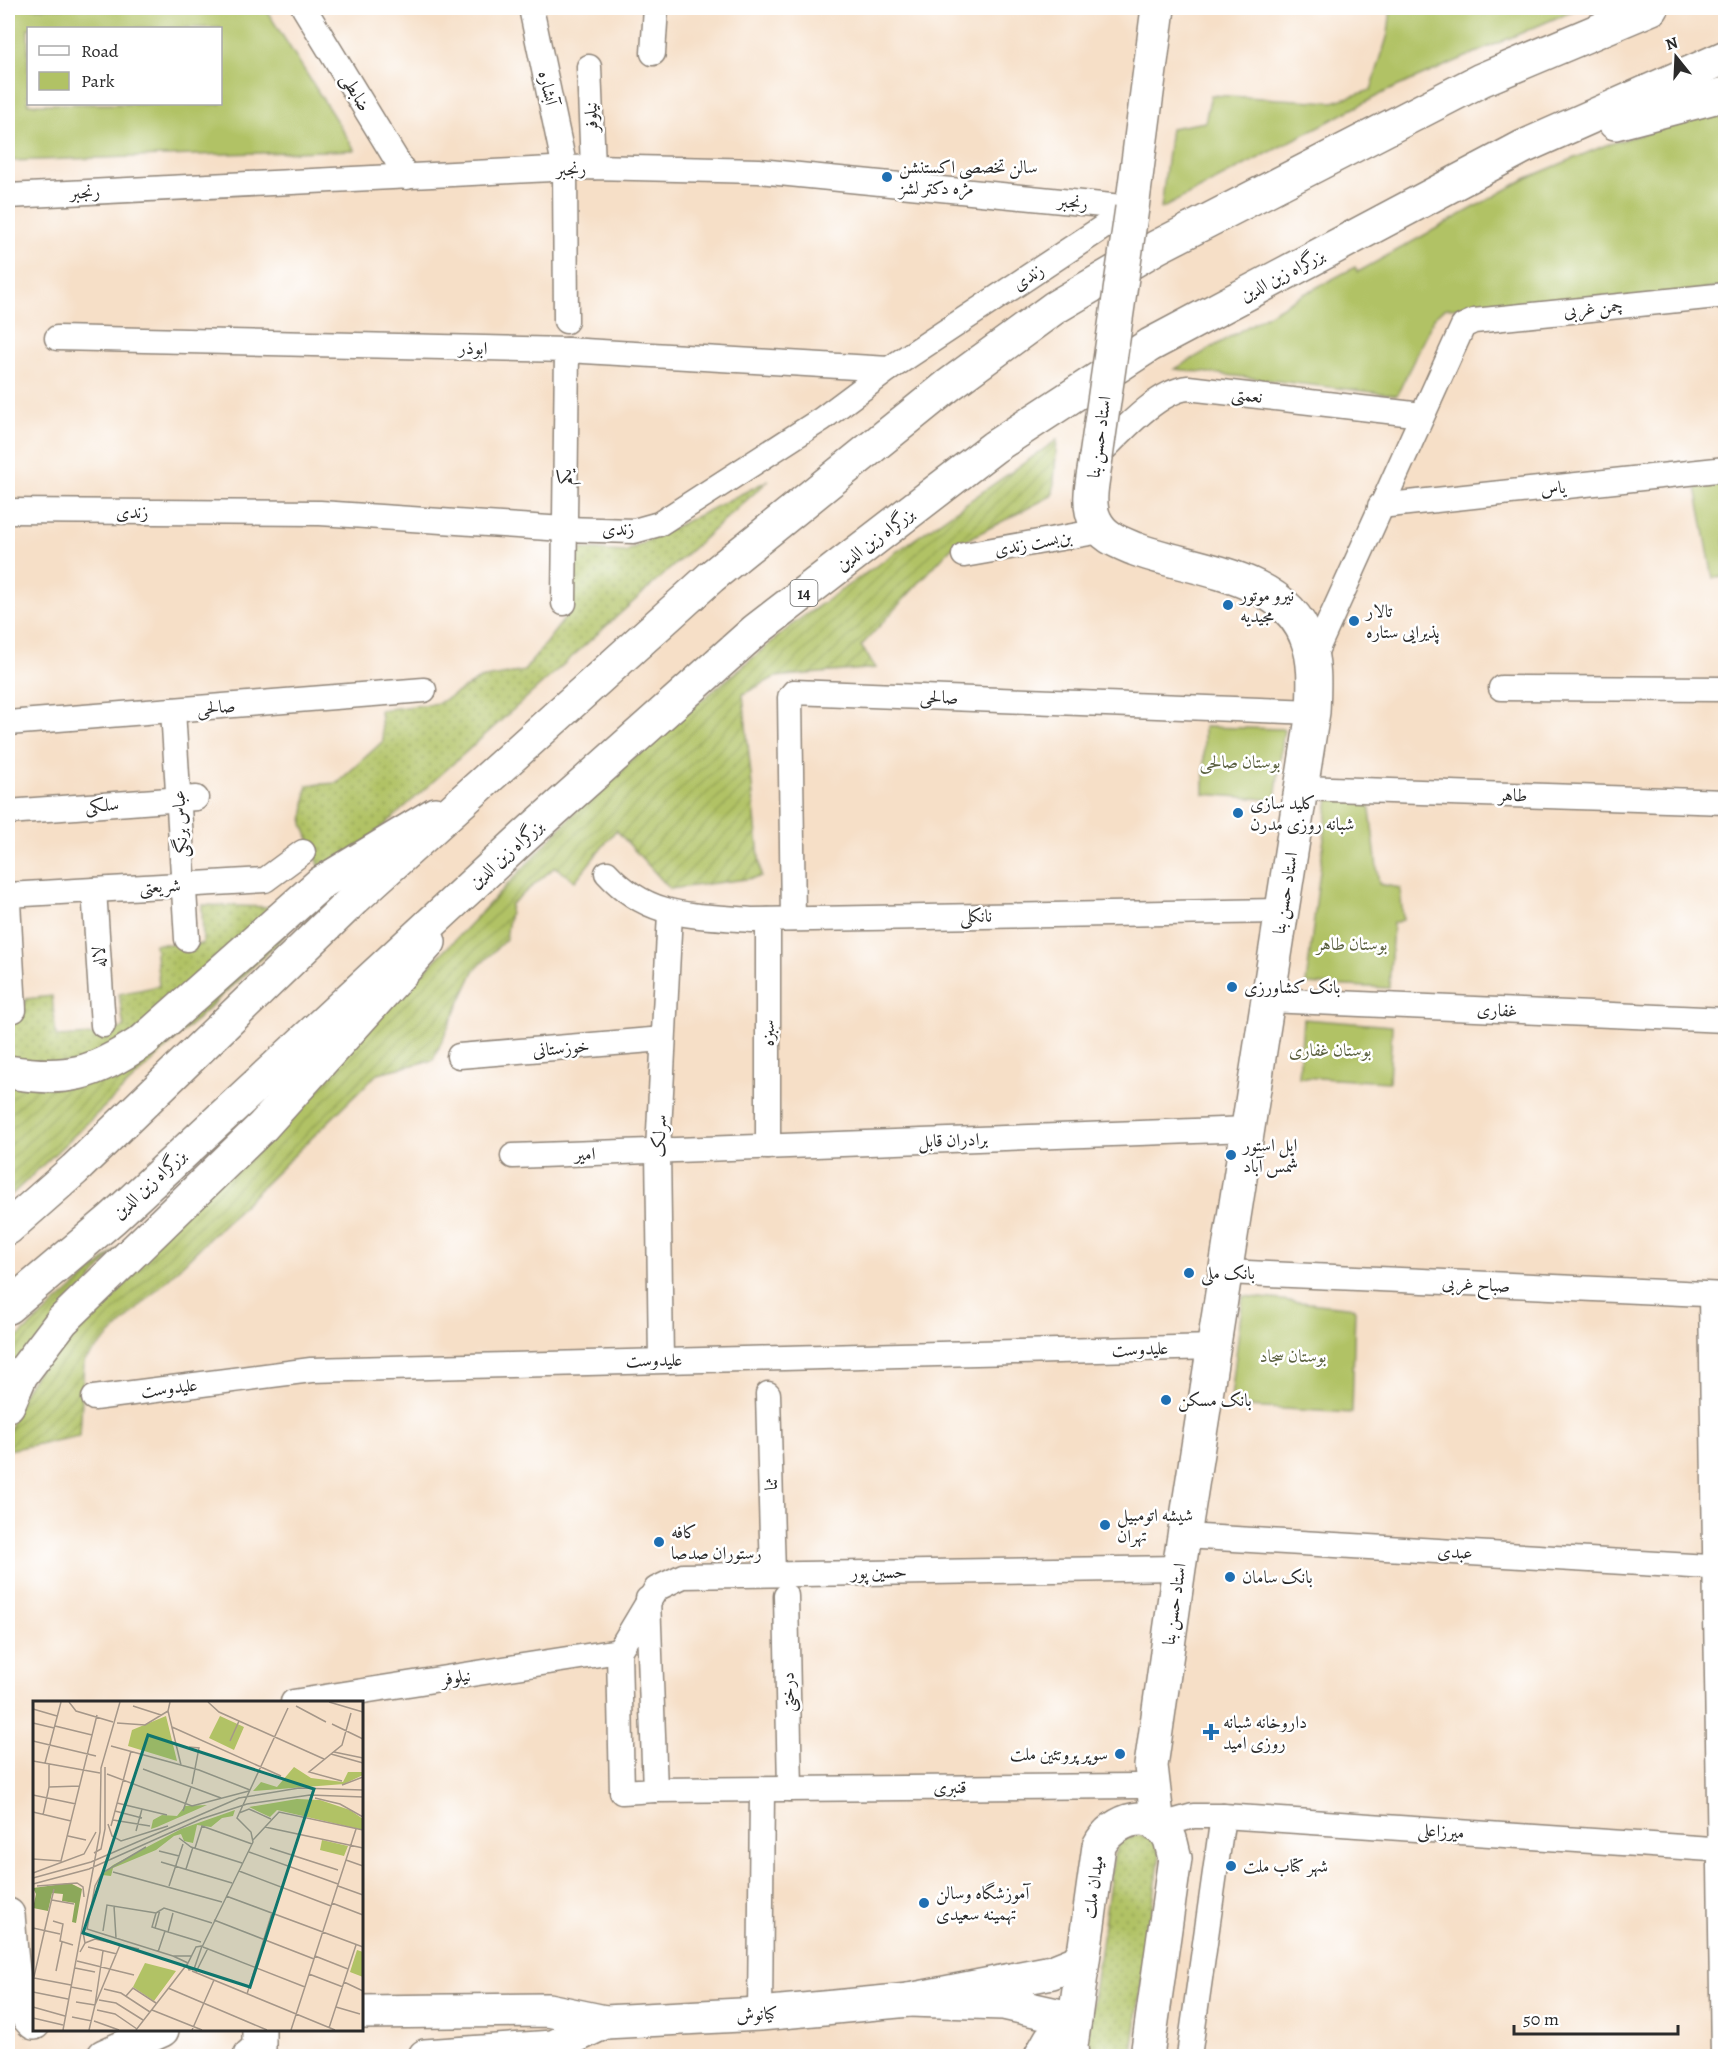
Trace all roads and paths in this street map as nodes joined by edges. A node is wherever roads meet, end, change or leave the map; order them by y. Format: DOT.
graph roads {
  1 [pos="304,8"];
  2 [pos="531,8"];
  3 [pos="656,8"];
  4 [pos="1158,8"];
  5 [pos="1652,8"];
  6 [pos="653,53"];
  7 [pos="1725,57"];
  8 [pos="589,67"];
  9 [pos="1725,94"];
  10 [pos="1523,147"];
  11 [pos="593,168"];
  12 [pos="566,169"];
  13 [pos="407,177"];
  14 [pos="8,196"];
  15 [pos="1132,208"];
  16 [pos="1725,295"];
  17 [pos="566,321"];
  18 [pos="57,339"];
  19 [pos="567,350"];
  20 [pos="889,369"];
  21 [pos="1422,415"];
  22 [pos="1096,457"];
  23 [pos="1725,469"];
  24 [pos="1380,506"];
  25 [pos="8,511"];
  26 [pos="564,529"];
  27 [pos="1101,531"];
  28 [pos="964,555"];
  29 [pos="564,603"];
  30 [pos="1312,660"];
  31 [pos="1501,688"];
  32 [pos="1725,688"];
  33 [pos="424,690"];
  34 [pos="173,710"];
  35 [pos="1313,711"];
  36 [pos="8,723"];
  37 [pos="1301,788"];
  38 [pos="478,789"];
  39 [pos="187,799"];
  40 [pos="1725,802"];
  41 [pos="8,812"];
  42 [pos="525,836"];
  43 [pos="303,852"];
  44 [pos="607,873"];
  45 [pos="183,885"];
  46 [pos="94,890"];
  47 [pos="8,895"];
  48 [pos="8,902"];
  49 [pos="1282,911"];
  50 [pos="669,913"];
  51 [pos="793,919"];
  52 [pos="768,920"];
  53 [pos="187,939"];
  54 [pos="1268,1000"];
  55 [pos="14,1010"];
  56 [pos="1725,1020"];
  57 [pos="103,1024"];
  58 [pos="663,1039"];
  59 [pos="459,1056"];
  60 [pos="8,1072"];
  61 [pos="1248,1129"];
  62 [pos="768,1147"];
  63 [pos="658,1151"];
  64 [pos="513,1156"];
  65 [pos="8,1228"];
  66 [pos="1227,1272"];
  67 [pos="1718,1295"];
  68 [pos="8,1307"];
  69 [pos="1215,1347"];
  70 [pos="661,1360"];
  71 [pos="768,1394"];
  72 [pos="94,1398"];
  73 [pos="8,1405"];
  74 [pos="1184,1536"];
  75 [pos="1179,1568"];
  76 [pos="1721,1568"];
  77 [pos="773,1574"];
  78 [pos="786,1596"];
  79 [pos="648,1598"];
  80 [pos="618,1652"];
  81 [pos="300,1701"];
  82 [pos="1144,1776"];
  83 [pos="790,1789"];
  84 [pos="655,1790"];
  85 [pos="762,1790"];
  86 [pos="1223,1816"];
  87 [pos="1158,1826"];
  88 [pos="1107,1833"];
  89 [pos="1723,1850"];
  90 [pos="8,1915"];
  91 [pos="1084,1951"];
  92 [pos="909,2000"];
  93 [pos="363,2012"];
  94 [pos="760,2014"];
  95 [pos="33,2022"];
  96 [pos="606,2022"];
  97 [pos="160,2031"];
  98 [pos="259,2031"];
  99 [pos="1074,2033"];
  100 [pos="104,2056"];
  101 [pos="250,2056"];
  102 [pos="425,2056"];
  103 [pos="1041,2056"];
  104 [pos="1147,2056"];
  105 [pos="1189,2056"];
  106 [pos="1723,2056"];
  1 -- 13 [label="street, ضابطی"];
  2 -- 12 [label="street, آبشاره"];
  3 -- 6 [label="street"];
  4 -- 15 [label="main road, استاد حسن بنا"];
  5 -- 38 [label="main road"];
  7 -- 10 [label="main road, بزرگراه زین الدین / 14"];
  8 -- 11 [label="street, نیلوفر"];
  9 -- 10 [label="main road"];
  10 -- 42 [label="main road, بزرگراه زین الدین / 14"];
  11 -- 12 [label="street, رنجبر"];
  11 -- 15 [label="street, رنجبر"];
  12 -- 13 [label="street, رنجبر"];
  12 -- 17 [label="street"];
  13 -- 14 [label="street, رنجبر"];
  15 -- 20 [label="street, زندی"];
  15 -- 22 [label="main road, استاد حسن بنا, bridge"];
  16 -- 21 [label="street, چمن غربی"];
  18 -- 19 [label="street, ابوذر"];
  19 -- 20 [label="street, ابوذر"];
  19 -- 26 [label="street, یکم"];
  20 -- 26 [label="street, زندی"];
  21 -- 22 [label="street, نعمتی"];
  21 -- 24 [label="street"];
  22 -- 27 [label="main road, استاد حسن بنا"];
  23 -- 24 [label="street, یاس"];
  24 -- 30 [label="street"];
  25 -- 26 [label="street, زندی"];
  26 -- 29 [label="street, یکم"];
  27 -- 28 [label="street, بن‌بست زندی"];
  27 -- 30 [label="main road, استاد حسن بنا"];
  30 -- 35 [label="main road, استاد حسن بنا"];
  31 -- 32 [label="street"];
  33 -- 34 [label="street, صالحی"];
  34 -- 36 [label="street, صالحی"];
  34 -- 39 [label="street, عباس برنگی"];
  35 -- 37 [label="main road, استاد حسن بنا"];
  35 -- 51 [label="street, صالحی"];
  37 -- 40 [label="street, طاهر"];
  37 -- 49 [label="main road, استاد حسن بنا"];
  38 -- 60 [label="main road"];
  38 -- 65 [label="main road"];
  39 -- 41 [label="street, سلکی"];
  39 -- 45 [label="street, عباس برنگی"];
  42 -- 68 [label="main road, بزرگراه زین الدین / 14"];
  42 -- 73 [label="main road"];
  43 -- 45 [label="street, شریعتی"];
  44 -- 50 [label="street"];
  45 -- 46 [label="street, شریعتی"];
  45 -- 53 [label="street, عباس برنگی"];
  46 -- 47 [label="street, شریعتی"];
  46 -- 57 [label="street, لاله"];
  48 -- 55 [label="street"];
  49 -- 51 [label="street, نانکلی"];
  49 -- 54 [label="main road, استاد حسن بنا"];
  50 -- 52 [label="street, نانکلی"];
  50 -- 58 [label="street, سرلک"];
  51 -- 52 [label="street, نانکلی"];
  52 -- 62 [label="street, سبزه"];
  54 -- 56 [label="street, غفاری"];
  54 -- 61 [label="main road, استاد حسن بنا"];
  58 -- 59 [label="street, خوزستانی"];
  58 -- 63 [label="street, سرلک"];
  61 -- 62 [label="street, برادران قابل"];
  61 -- 66 [label="main road, استاد حسن بنا"];
  62 -- 63 [label="street, برادران قابل"];
  63 -- 64 [label="street, امیر"];
  63 -- 70 [label="street, سرلک"];
  66 -- 67 [label="street, صباح غربی"];
  66 -- 69 [label="main road, استاد حسن بنا"];
  67 -- 76 [label="street"];
  69 -- 70 [label="street, علیدوست"];
  69 -- 74 [label="main road, استاد حسن بنا"];
  70 -- 72 [label="street, علیدوست"];
  71 -- 77 [label="street, ثنا"];
  74 -- 75 [label="main road, استاد حسن بنا"];
  74 -- 76 [label="street, عبدی"];
  75 -- 77 [label="street, حسین پور"];
  75 -- 82 [label="main road, استاد حسن بنا"];
  76 -- 89 [label="street"];
  77 -- 79 [label="street, حسین پور"];
  78 -- 83 [label="street, درختی"];
  79 -- 80 [label="street, حسین پور"];
  79 -- 84 [label="street"];
  80 -- 81 [label="street, نیلوفر"];
  80 -- 84 [label="street, قنبری"];
  82 -- 83 [label="street, قنبری"];
  82 -- 87 [label="main road"];
  82 -- 88 [label="main road"];
  83 -- 85 [label="street, قنبری"];
  84 -- 85 [label="street, قنبری"];
  85 -- 94 [label="street"];
  86 -- 87 [label="street, میرزاعلی"];
  86 -- 89 [label="street, میرزاعلی"];
  86 -- 105 [label="street"];
  87 -- 88 [label="main road, میدان ملت"];
  87 -- 104 [label="main road"];
  88 -- 91 [label="main road, میدان ملت"];
  89 -- 106 [label="street"];
  90 -- 95 [label="main road"];
  91 -- 92 [label="main road, کیانوش"];
  91 -- 99 [label="main road, میدان ملت"];
  92 -- 94 [label="main road, کیانوش"];
  92 -- 99 [label="main road, کیانوش"];
  93 -- 96 [label="main road"];
  94 -- 96 [label="main road, کیانوش"];
  96 -- 102 [label="main road"];
  97 -- 100 [label="main road"];
  98 -- 101 [label="main road"];
  99 -- 103 [label="main road"];
}
